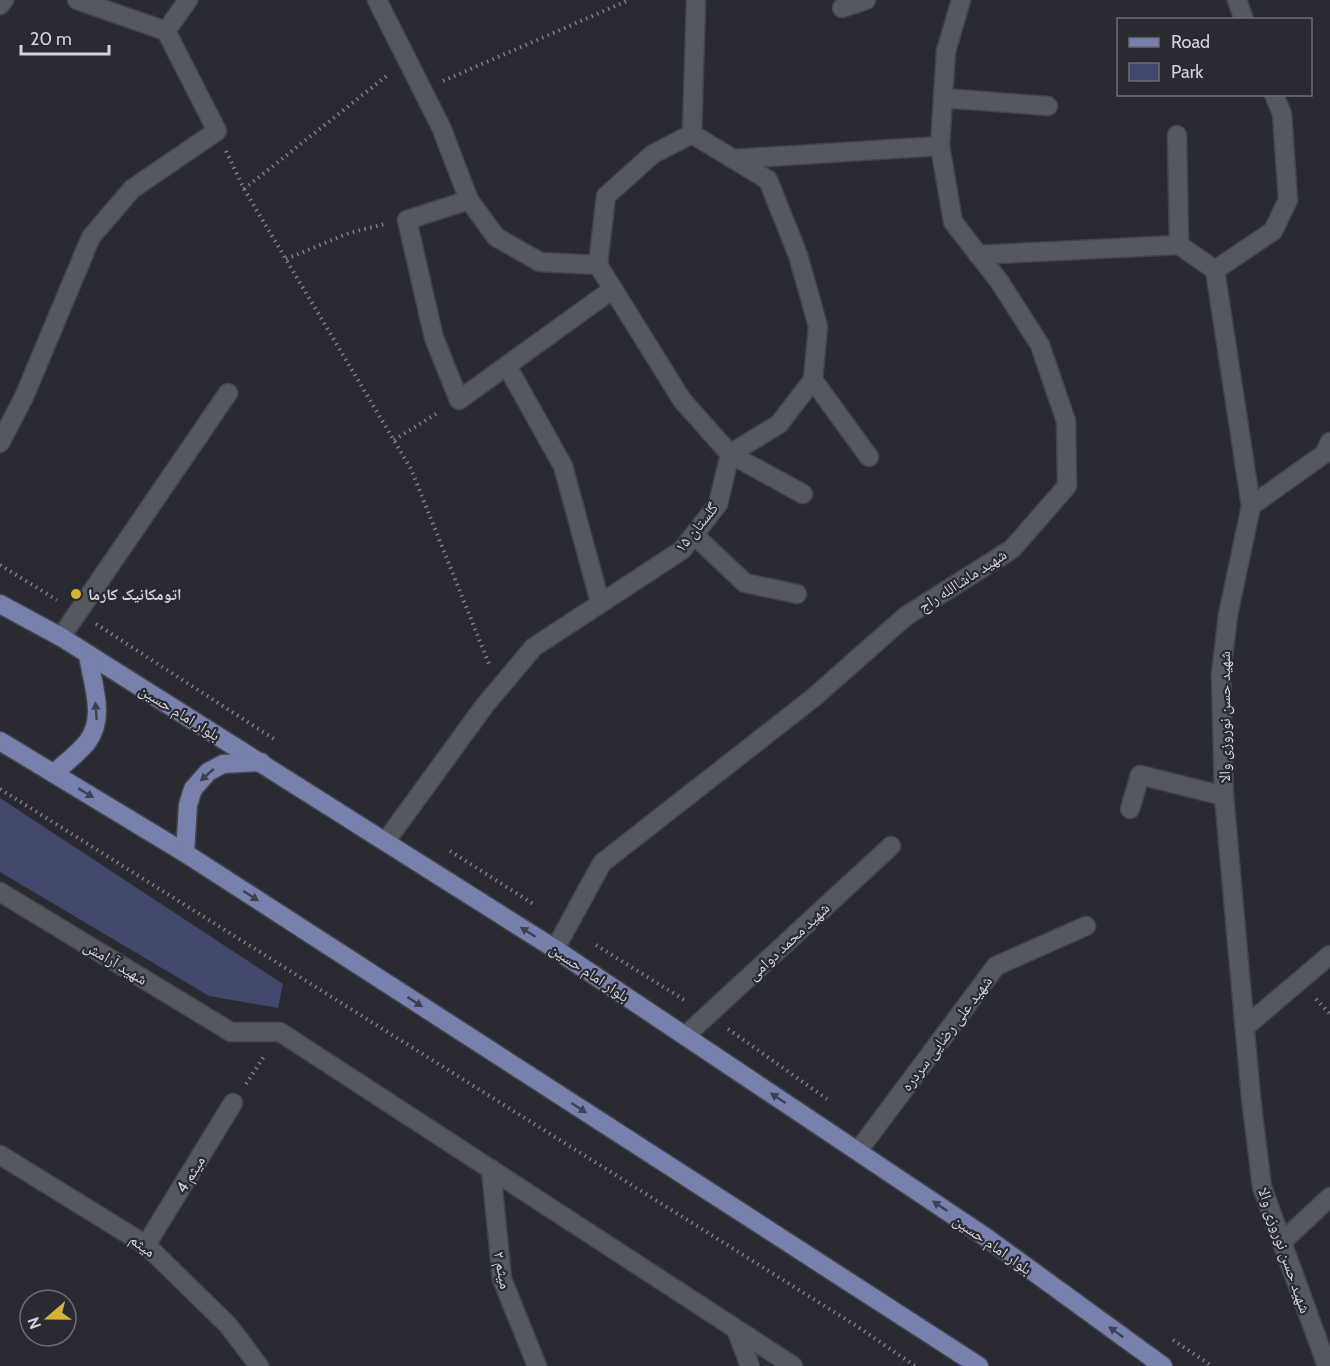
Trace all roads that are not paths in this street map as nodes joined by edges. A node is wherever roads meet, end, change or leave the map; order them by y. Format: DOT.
graph roads {
  1 [pos="4,0"];
  2 [pos="77,0"];
  3 [pos="188,0"];
  4 [pos="377,0"];
  5 [pos="696,0"];
  6 [pos="866,0"];
  7 [pos="1237,0"];
  8 [pos="957,1"];
  9 [pos="0,5"];
  10 [pos="842,8"];
  11 [pos="1243,18"];
  12 [pos="166,31"];
  13 [pos="1275,96"];
  14 [pos="943,98"];
  15 [pos="1048,106"];
  16 [pos="692,134"];
  17 [pos="1178,135"];
  18 [pos="940,146"];
  19 [pos="734,159"];
  20 [pos="469,200"];
  21 [pos="1179,244"];
  22 [pos="978,255"];
  23 [pos="598,265"];
  24 [pos="1215,270"];
  25 [pos="613,289"];
  26 [pos="507,366"];
  27 [pos="813,380"];
  28 [pos="228,393"];
  29 [pos="1330,441"];
  30 [pos="0,443"];
  31 [pos="730,454"];
  32 [pos="869,457"];
  33 [pos="803,494"];
  34 [pos="1251,506"];
  35 [pos="694,534"];
  36 [pos="797,594"];
  37 [pos="600,602"];
  38 [pos="0,604"];
  39 [pos="61,637"];
  40 [pos="88,655"];
  41 [pos="0,741"];
  42 [pos="261,762"];
  43 [pos="54,773"];
  44 [pos="1224,796"];
  45 [pos="1130,808"];
  46 [pos="386,841"];
  47 [pos="891,846"];
  48 [pos="185,853"];
  49 [pos="0,892"];
  50 [pos="1086,926"];
  51 [pos="555,949"];
  52 [pos="1330,955"];
  53 [pos="1245,1027"];
  54 [pos="685,1036"];
  55 [pos="233,1103"];
  56 [pos="858,1151"];
  57 [pos="0,1155"];
  58 [pos="491,1169"];
  59 [pos="1330,1197"];
  60 [pos="1282,1242"];
  61 [pos="146,1245"];
  62 [pos="736,1329"];
  63 [pos="259,1366"];
  64 [pos="537,1366"];
  65 [pos="750,1366"];
  66 [pos="793,1366"];
  67 [pos="979,1366"];
  68 [pos="1163,1366"];
  69 [pos="1327,1366"];
  1 -- 9 [label="street"];
  2 -- 12 [label="street"];
  3 -- 12 [label="street"];
  4 -- 20 [label="street"];
  5 -- 16 [label="street"];
  6 -- 10 [label="street"];
  7 -- 11 [label="street"];
  8 -- 14 [label="street, شهید ماشاالله راج"];
  12 -- 30 [label="street"];
  13 -- 24 [label="street"];
  14 -- 15 [label="street"];
  14 -- 18 [label="street, شهید ماشاالله راج"];
  16 -- 19 [label="street"];
  16 -- 23 [label="street"];
  17 -- 21 [label="street"];
  18 -- 19 [label="street"];
  18 -- 22 [label="street, شهید ماشاالله راج"];
  19 -- 27 [label="street"];
  20 -- 23 [label="street"];
  20 -- 26 [label="street"];
  21 -- 22 [label="street"];
  21 -- 24 [label="street"];
  22 -- 51 [label="street, شهید ماشاالله راج"];
  23 -- 25 [label="street"];
  24 -- 34 [label="street, شهید حسن نوروزی والا"];
  25 -- 26 [label="street"];
  25 -- 31 [label="street"];
  26 -- 37 [label="street"];
  27 -- 31 [label="street"];
  27 -- 32 [label="street"];
  28 -- 39 [label="street"];
  29 -- 34 [label="street"];
  31 -- 33 [label="street"];
  31 -- 35 [label="street, گلستان ۱۵"];
  34 -- 44 [label="street, شهید حسن نوروزی والا"];
  35 -- 36 [label="street"];
  35 -- 37 [label="street, گلستان ۱۵"];
  37 -- 46 [label="street, گلستان ۱۵"];
  38 -- 39 [label="main road, بلوار امام حسین"];
  39 -- 40 [label="main road, بلوار امام حسین"];
  40 -- 42 [label="main road, بلوار امام حسین"];
  43 -- 40 [label="main road, one-way"];
  41 -- 43 [label="main road"];
  42 -- 46 [label="main road, بلوار امام حسین"];
  42 -- 48 [label="main road, one-way"];
  43 -- 48 [label="main road, one-way"];
  44 -- 45 [label="street"];
  44 -- 53 [label="street, شهید حسن نوروزی والا"];
  51 -- 46 [label="main road, بلوار امام حسین, one-way"];
  47 -- 54 [label="street, شهید محمد دوامی"];
  48 -- 67 [label="main road, one-way"];
  49 -- 58 [label="street, شهید آرامش"];
  50 -- 56 [label="street, شهید علی رضایی سردره"];
  51 -- 54 [label="main road, بلوار امام حسین"];
  52 -- 53 [label="street"];
  53 -- 60 [label="street, شهید حسن نوروزی والا"];
  56 -- 54 [label="main road, بلوار امام حسین, one-way"];
  55 -- 61 [label="street, میثم 4"];
  68 -- 56 [label="main road, بلوار امام حسین, one-way"];
  57 -- 61 [label="street, میثم"];
  58 -- 62 [label="street"];
  58 -- 64 [label="street, میثم ۲"];
  59 -- 60 [label="street"];
  60 -- 69 [label="street, شهید حسن نوروزی والا"];
  61 -- 63 [label="street, میثم"];
  62 -- 65 [label="street"];
  62 -- 66 [label="street"];
}
